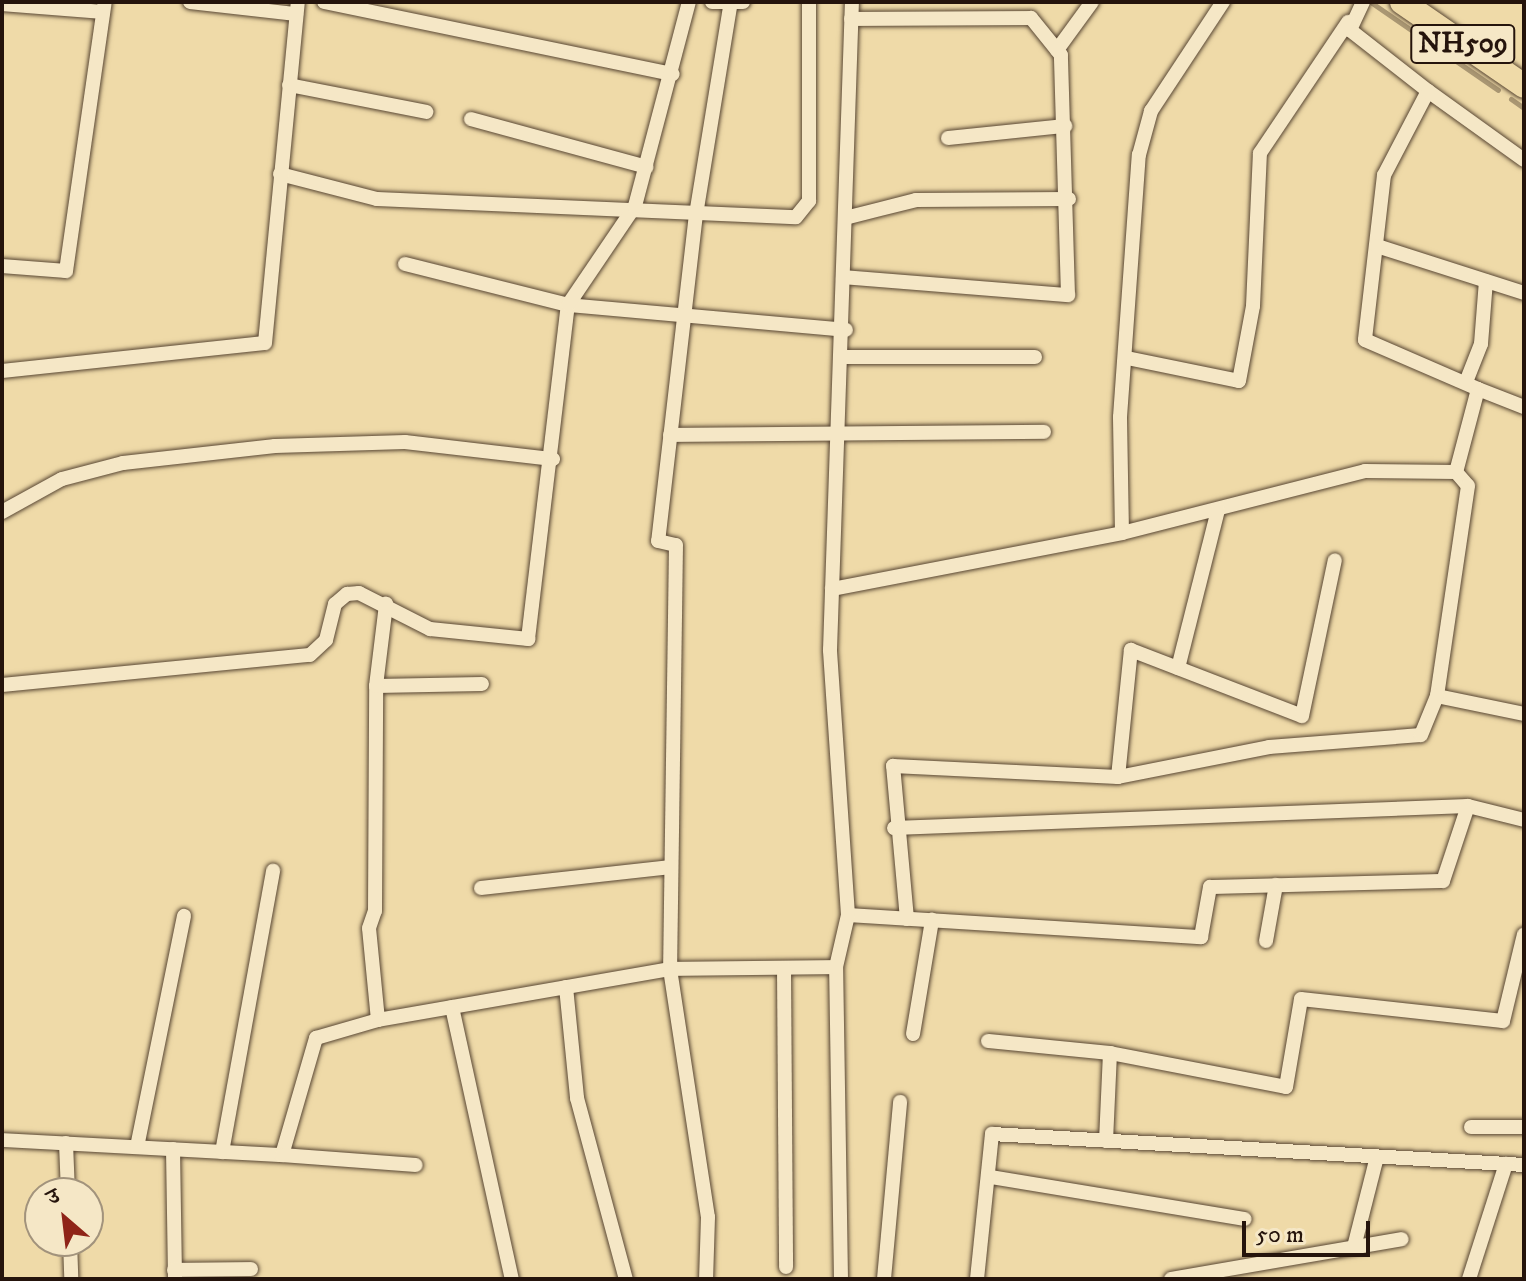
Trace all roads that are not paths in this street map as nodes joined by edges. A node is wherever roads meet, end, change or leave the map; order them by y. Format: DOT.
graph roads {
  1 [pos="190,2"];
  2 [pos="324,2"];
  3 [pos="689,2"];
  4 [pos="712,2"];
  5 [pos="809,2"];
  6 [pos="852,2"];
  7 [pos="1022,2"];
  8 [pos="1092,2"];
  9 [pos="1223,2"];
  10 [pos="1363,2"];
  11 [pos="1407,3"];
  12 [pos="2,4"];
  13 [pos="737,5"];
  14 [pos="104,7"];
  15 [pos="297,8"];
  16 [pos="1031,18"];
  17 [pos="851,19"];
  18 [pos="1348,22"];
  19 [pos="1057,50"];
  20 [pos="673,74"];
  21 [pos="289,85"];
  22 [pos="1524,86"];
  23 [pos="1428,91"];
  24 [pos="426,112"];
  25 [pos="471,119"];
  26 [pos="1065,126"];
  27 [pos="948,138"];
  28 [pos="1524,160"];
  29 [pos="647,167"];
  30 [pos="280,174"];
  31 [pos="1069,199"];
  32 [pos="635,206"];
  33 [pos="696,214"];
  34 [pos="845,218"];
  35 [pos="1377,246"];
  36 [pos="405,264"];
  37 [pos="2,266"];
  38 [pos="843,277"];
  39 [pos="1486,281"];
  40 [pos="1524,293"];
  41 [pos="568,305"];
  42 [pos="688,313"];
  43 [pos="846,330"];
  44 [pos="840,357"];
  45 [pos="1035,357"];
  46 [pos="1127,358"];
  47 [pos="2,371"];
  48 [pos="1472,386"];
  49 [pos="1524,407"];
  50 [pos="1044,432"];
  51 [pos="670,435"];
  52 [pos="837,436"];
  53 [pos="553,459"];
  54 [pos="1456,472"];
  55 [pos="1218,510"];
  56 [pos="2,512"];
  57 [pos="1122,533"];
  58 [pos="1335,560"];
  59 [pos="832,589"];
  60 [pos="386,604"];
  61 [pos="1178,668"];
  62 [pos="482,684"];
  63 [pos="2,685"];
  64 [pos="376,686"];
  65 [pos="1437,696"];
  66 [pos="1524,714"];
  67 [pos="1118,777"];
  68 [pos="1468,806"];
  69 [pos="1524,820"];
  70 [pos="894,828"];
  71 [pos="671,867"];
  72 [pos="273,871"];
  73 [pos="1276,885"];
  74 [pos="481,888"];
  75 [pos="848,915"];
  76 [pos="184,916"];
  77 [pos="907,919"];
  78 [pos="932,920"];
  79 [pos="1524,934"];
  80 [pos="1266,941"];
  81 [pos="836,967"];
  82 [pos="784,968"];
  83 [pos="670,969"];
  84 [pos="566,987"];
  85 [pos="452,1007"];
  86 [pos="378,1020"];
  87 [pos="913,1034"];
  88 [pos="988,1041"];
  89 [pos="1110,1053"];
  90 [pos="900,1102"];
  91 [pos="1471,1127"];
  92 [pos="1524,1127"];
  93 [pos="2,1140"];
  94 [pos="1106,1141"];
  95 [pos="66,1143"];
  96 [pos="137,1147"];
  97 [pos="173,1149"];
  98 [pos="222,1152"];
  99 [pos="282,1155"];
  100 [pos="1377,1157"];
  101 [pos="1506,1164"];
  102 [pos="416,1165"];
  103 [pos="1524,1165"];
  104 [pos="67,1177"];
  105 [pos="991,1177"];
  106 [pos="1245,1219"];
  107 [pos="1402,1239"];
  108 [pos="1354,1247"];
  109 [pos="70,1257"];
  110 [pos="786,1267"];
  111 [pos="251,1269"];
  112 [pos="1260,1271"];
  113 [pos="175,1275"];
  114 [pos="1200,1276"];
  115 [pos="71,1279"];
  116 [pos="512,1279"];
  117 [pos="626,1279"];
  118 [pos="706,1279"];
  119 [pos="841,1279"];
  120 [pos="884,1279"];
  121 [pos="977,1279"];
  122 [pos="1171,1279"];
  123 [pos="1469,1279"];
  1 -- 15 [label="street"];
  2 -- 20 [label="street"];
  3 -- 20 [label="street"];
  4 -- 13 [label="street"];
  5 -- 33 [label="street"];
  6 -- 17 [label="street"];
  7 -- 16 [label="street"];
  8 -- 19 [label="street"];
  9 -- 46 [label="street"];
  10 -- 18 [label="street"];
  11 -- 22 [label="highway, NH509"];
  12 -- 14 [label="street"];
  13 -- 33 [label="street"];
  14 -- 37 [label="street"];
  15 -- 21 [label="street"];
  16 -- 17 [label="street"];
  16 -- 19 [label="street"];
  17 -- 34 [label="street"];
  18 -- 23 [label="street"];
  18 -- 46 [label="street"];
  19 -- 26 [label="street"];
  20 -- 29 [label="street"];
  21 -- 24 [label="street"];
  21 -- 30 [label="street"];
  23 -- 28 [label="street"];
  23 -- 35 [label="street"];
  25 -- 29 [label="street"];
  26 -- 27 [label="street"];
  26 -- 31 [label="street"];
  29 -- 32 [label="street"];
  30 -- 32 [label="street"];
  30 -- 47 [label="street"];
  31 -- 34 [label="street"];
  31 -- 38 [label="street"];
  32 -- 33 [label="street"];
  32 -- 41 [label="street"];
  33 -- 42 [label="street"];
  34 -- 38 [label="street"];
  35 -- 39 [label="street"];
  35 -- 48 [label="street"];
  36 -- 41 [label="street"];
  38 -- 43 [label="street"];
  39 -- 40 [label="street"];
  39 -- 48 [label="street"];
  41 -- 42 [label="street"];
  41 -- 53 [label="street"];
  42 -- 43 [label="street"];
  42 -- 51 [label="street"];
  43 -- 44 [label="street"];
  44 -- 45 [label="street"];
  44 -- 52 [label="street"];
  46 -- 57 [label="street"];
  48 -- 49 [label="street"];
  48 -- 54 [label="street"];
  50 -- 52 [label="street"];
  51 -- 52 [label="street"];
  51 -- 71 [label="street"];
  52 -- 59 [label="street"];
  53 -- 56 [label="street"];
  53 -- 60 [label="street"];
  54 -- 55 [label="street"];
  54 -- 65 [label="street"];
  55 -- 57 [label="street"];
  55 -- 61 [label="street"];
  57 -- 59 [label="street"];
  58 -- 61 [label="street"];
  59 -- 75 [label="street"];
  60 -- 63 [label="street"];
  60 -- 64 [label="street"];
  61 -- 67 [label="street"];
  62 -- 64 [label="street"];
  64 -- 86 [label="street"];
  65 -- 66 [label="street"];
  65 -- 67 [label="street"];
  67 -- 70 [label="street"];
  68 -- 69 [label="street"];
  68 -- 70 [label="street"];
  68 -- 73 [label="street"];
  70 -- 77 [label="street"];
  71 -- 74 [label="street"];
  71 -- 83 [label="street"];
  72 -- 98 [label="street"];
  73 -- 78 [label="street"];
  73 -- 80 [label="street"];
  75 -- 77 [label="street"];
  75 -- 81 [label="street"];
  76 -- 96 [label="street"];
  77 -- 78 [label="street"];
  78 -- 87 [label="street"];
  79 -- 89 [label="street"];
  81 -- 82 [label="street"];
  81 -- 119 [label="street"];
  82 -- 83 [label="street"];
  82 -- 110 [label="street"];
  83 -- 84 [label="street"];
  83 -- 118 [label="street"];
  84 -- 85 [label="street"];
  84 -- 117 [label="street"];
  85 -- 86 [label="street"];
  85 -- 116 [label="street"];
  86 -- 99 [label="street"];
  88 -- 89 [label="street"];
  89 -- 94 [label="street"];
  90 -- 120 [label="street"];
  91 -- 92 [label="street"];
  93 -- 95 [label="street"];
  94 -- 100 [label="street"];
  94 -- 105 [label="street"];
  95 -- 96 [label="street"];
  95 -- 104 [label="street"];
  96 -- 97 [label="street"];
  97 -- 98 [label="street"];
  97 -- 113 [label="street"];
  98 -- 99 [label="street"];
  99 -- 102 [label="street"];
  100 -- 101 [label="street"];
  100 -- 108 [label="street"];
  101 -- 103 [label="street"];
  101 -- 123 [label="street"];
  105 -- 106 [label="street"];
  105 -- 121 [label="street"];
  107 -- 108 [label="street"];
  108 -- 112 [label="street"];
  109 -- 115 [label="street"];
  111 -- 113 [label="street"];
  112 -- 114 [label="street"];
  114 -- 122 [label="street"];
}
